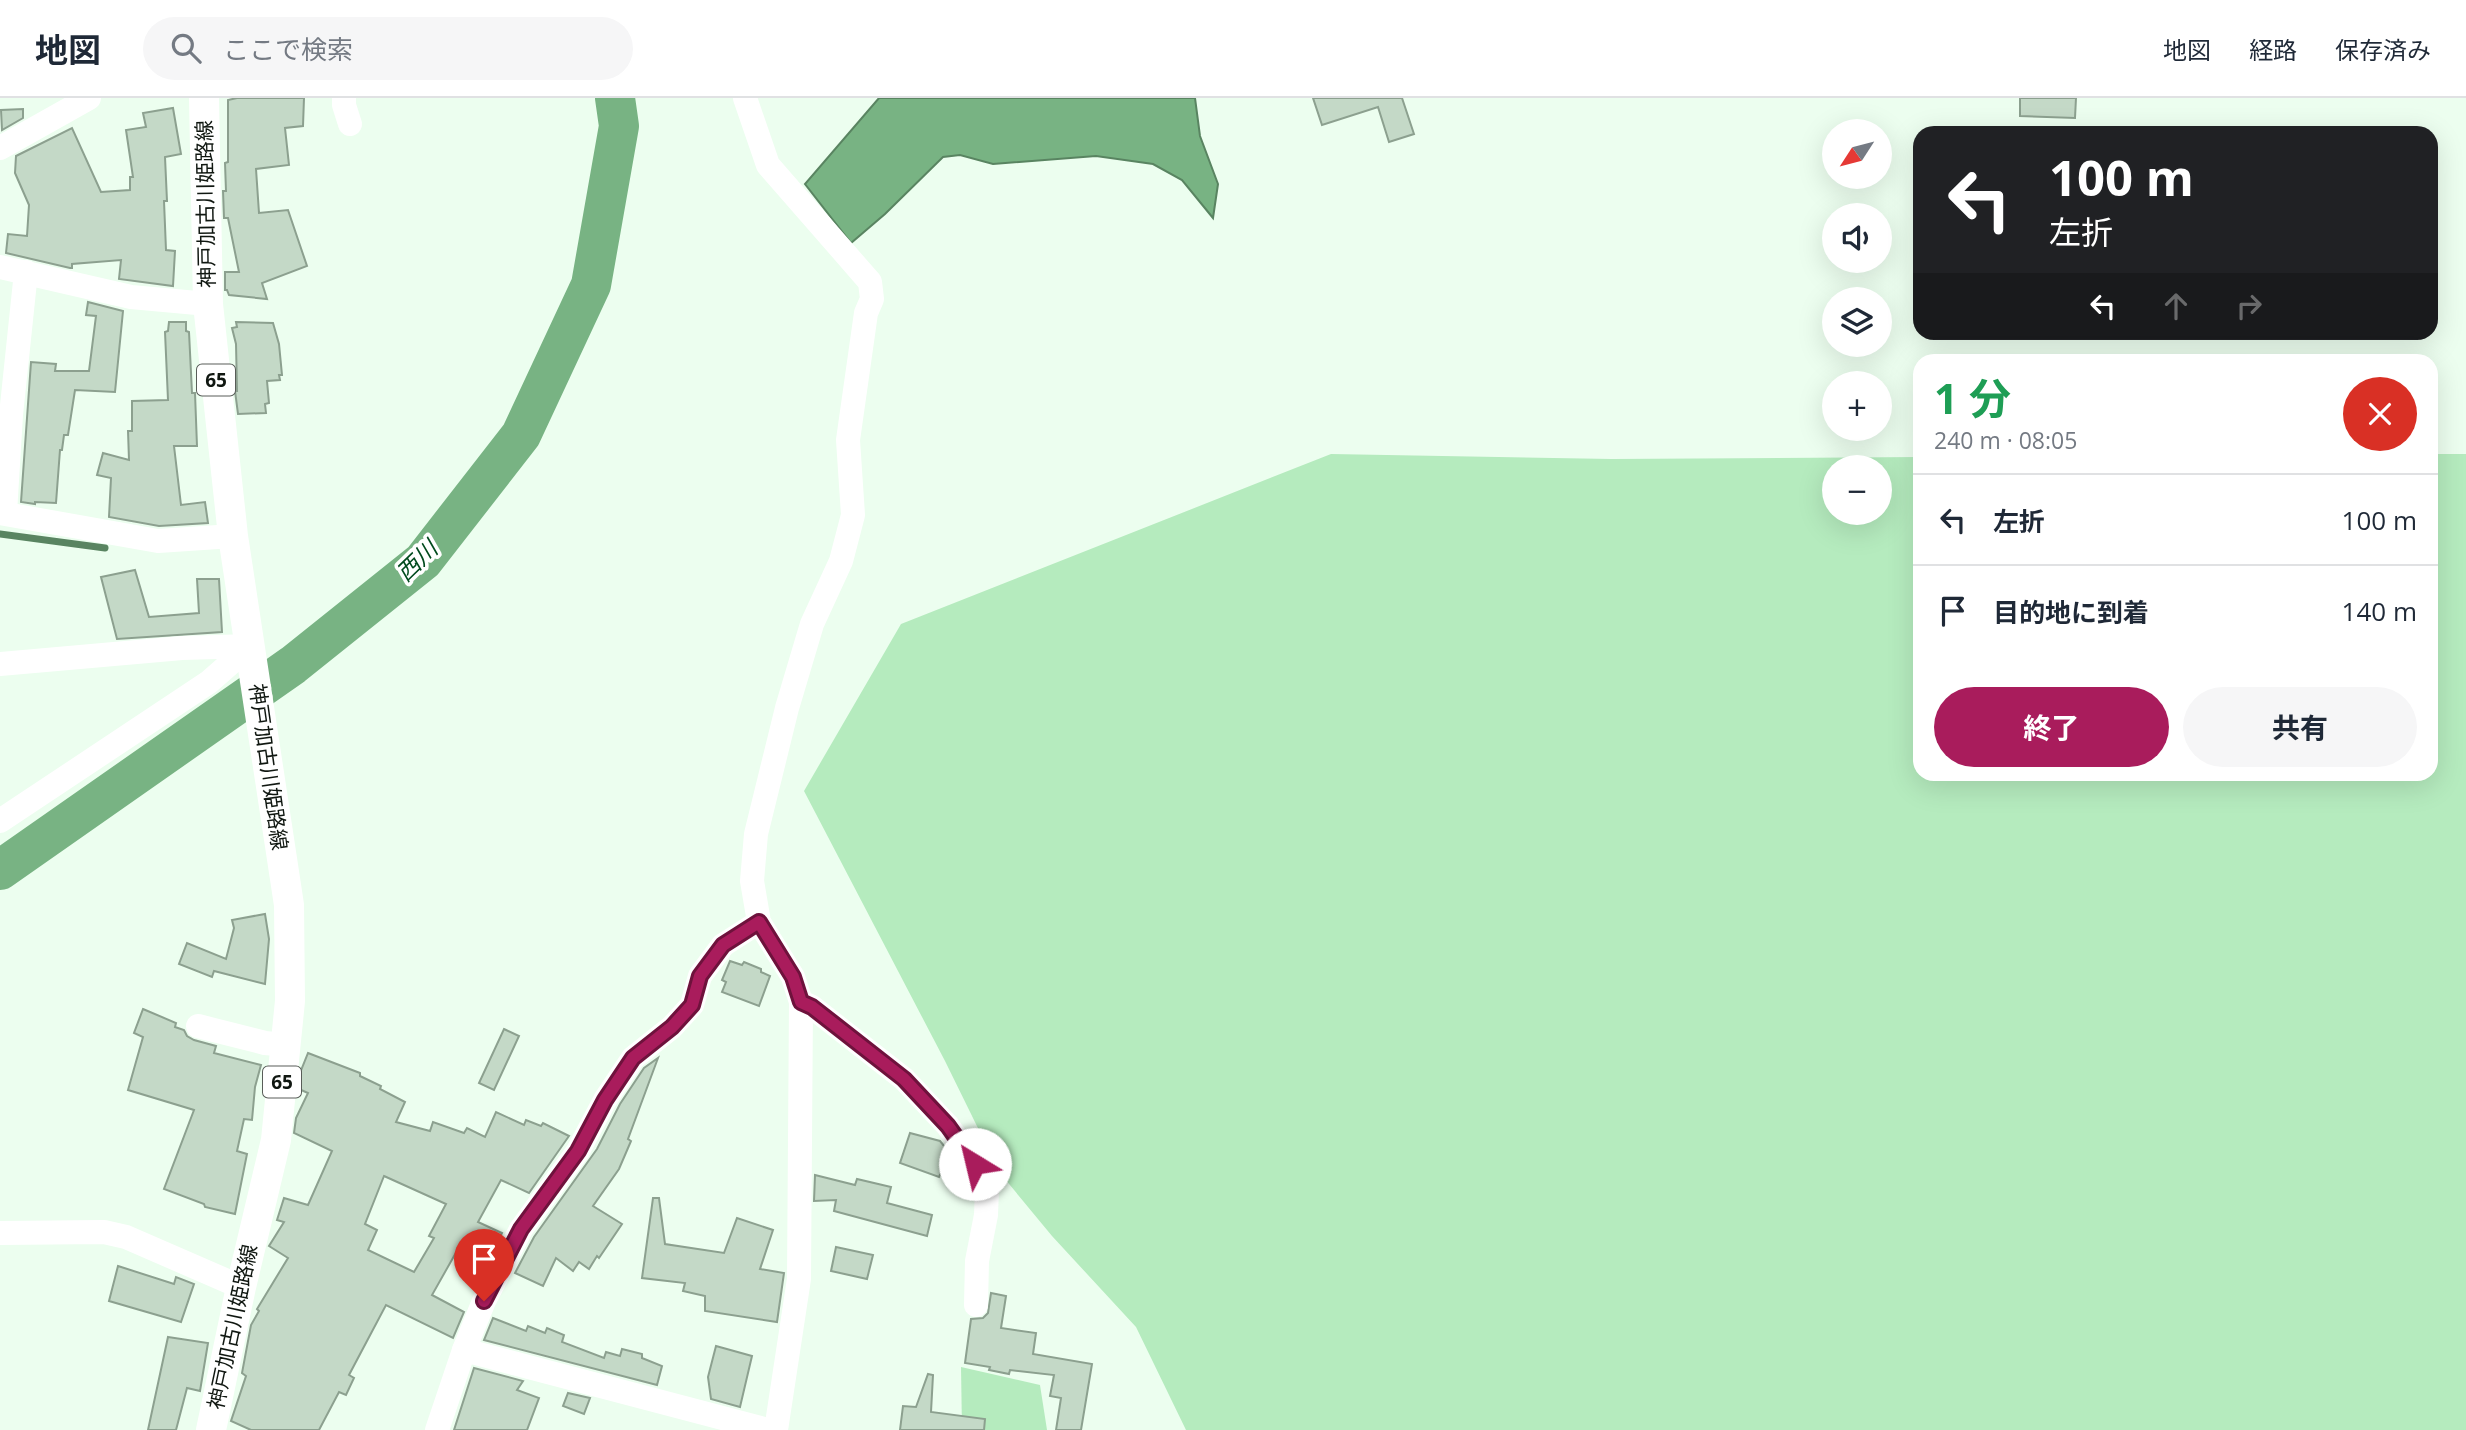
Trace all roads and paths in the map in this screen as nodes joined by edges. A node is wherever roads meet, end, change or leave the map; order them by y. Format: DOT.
graph roads {
  1 [pos="89,98"];
  2 [pos="204,98"];
  3 [pos="344,98"];
  4 [pos="745,98"];
  5 [pos="350,124"];
  6 [pos="0,148"];
  7 [pos="0,267"];
  8 [pos="26,272"];
  9 [pos="208,304"];
  10 [pos="2,513"];
  11 [pos="233,536"];
  12 [pos="252,653"];
  13 [pos="0,664"];
  14 [pos="0,821"];
  15 [pos="759,922"];
  16 [pos="801,1002"];
  17 [pos="198,1026"];
  18 [pos="286,1045"];
  19 [pos="0,1233"];
  20 [pos="241,1287"];
  21 [pos="976,1306"];
  22 [pos="464,1350"];
  23 [pos="211,1430"];
  24 [pos="437,1430"];
  25 [pos="767,1430"];
  1 -- 6 [label="street"];
  2 -- 9 [label="main road, 神戸加古川姫路線 / 65"];
  3 -- 5 [label="street"];
  4 -- 15 [label="street"];
  7 -- 8 [label="street"];
  8 -- 9 [label="street"];
  8 -- 10 [label="street"];
  9 -- 11 [label="main road, 神戸加古川姫路線 / 65"];
  10 -- 11 [label="street"];
  11 -- 12 [label="main road, 神戸加古川姫路線 / 65"];
  12 -- 13 [label="street"];
  12 -- 14 [label="street"];
  12 -- 18 [label="main road, 神戸加古川姫路線 / 65"];
  15 -- 16 [label="street"];
  15 -- 22 [label="street"];
  16 -- 21 [label="street"];
  16 -- 25 [label="street"];
  17 -- 18 [label="street"];
  18 -- 20 [label="main road, 神戸加古川姫路線 / 65"];
  19 -- 20 [label="street"];
  20 -- 23 [label="main road, 神戸加古川姫路線 / 65"];
  22 -- 24 [label="street"];
  22 -- 25 [label="street"];
}
